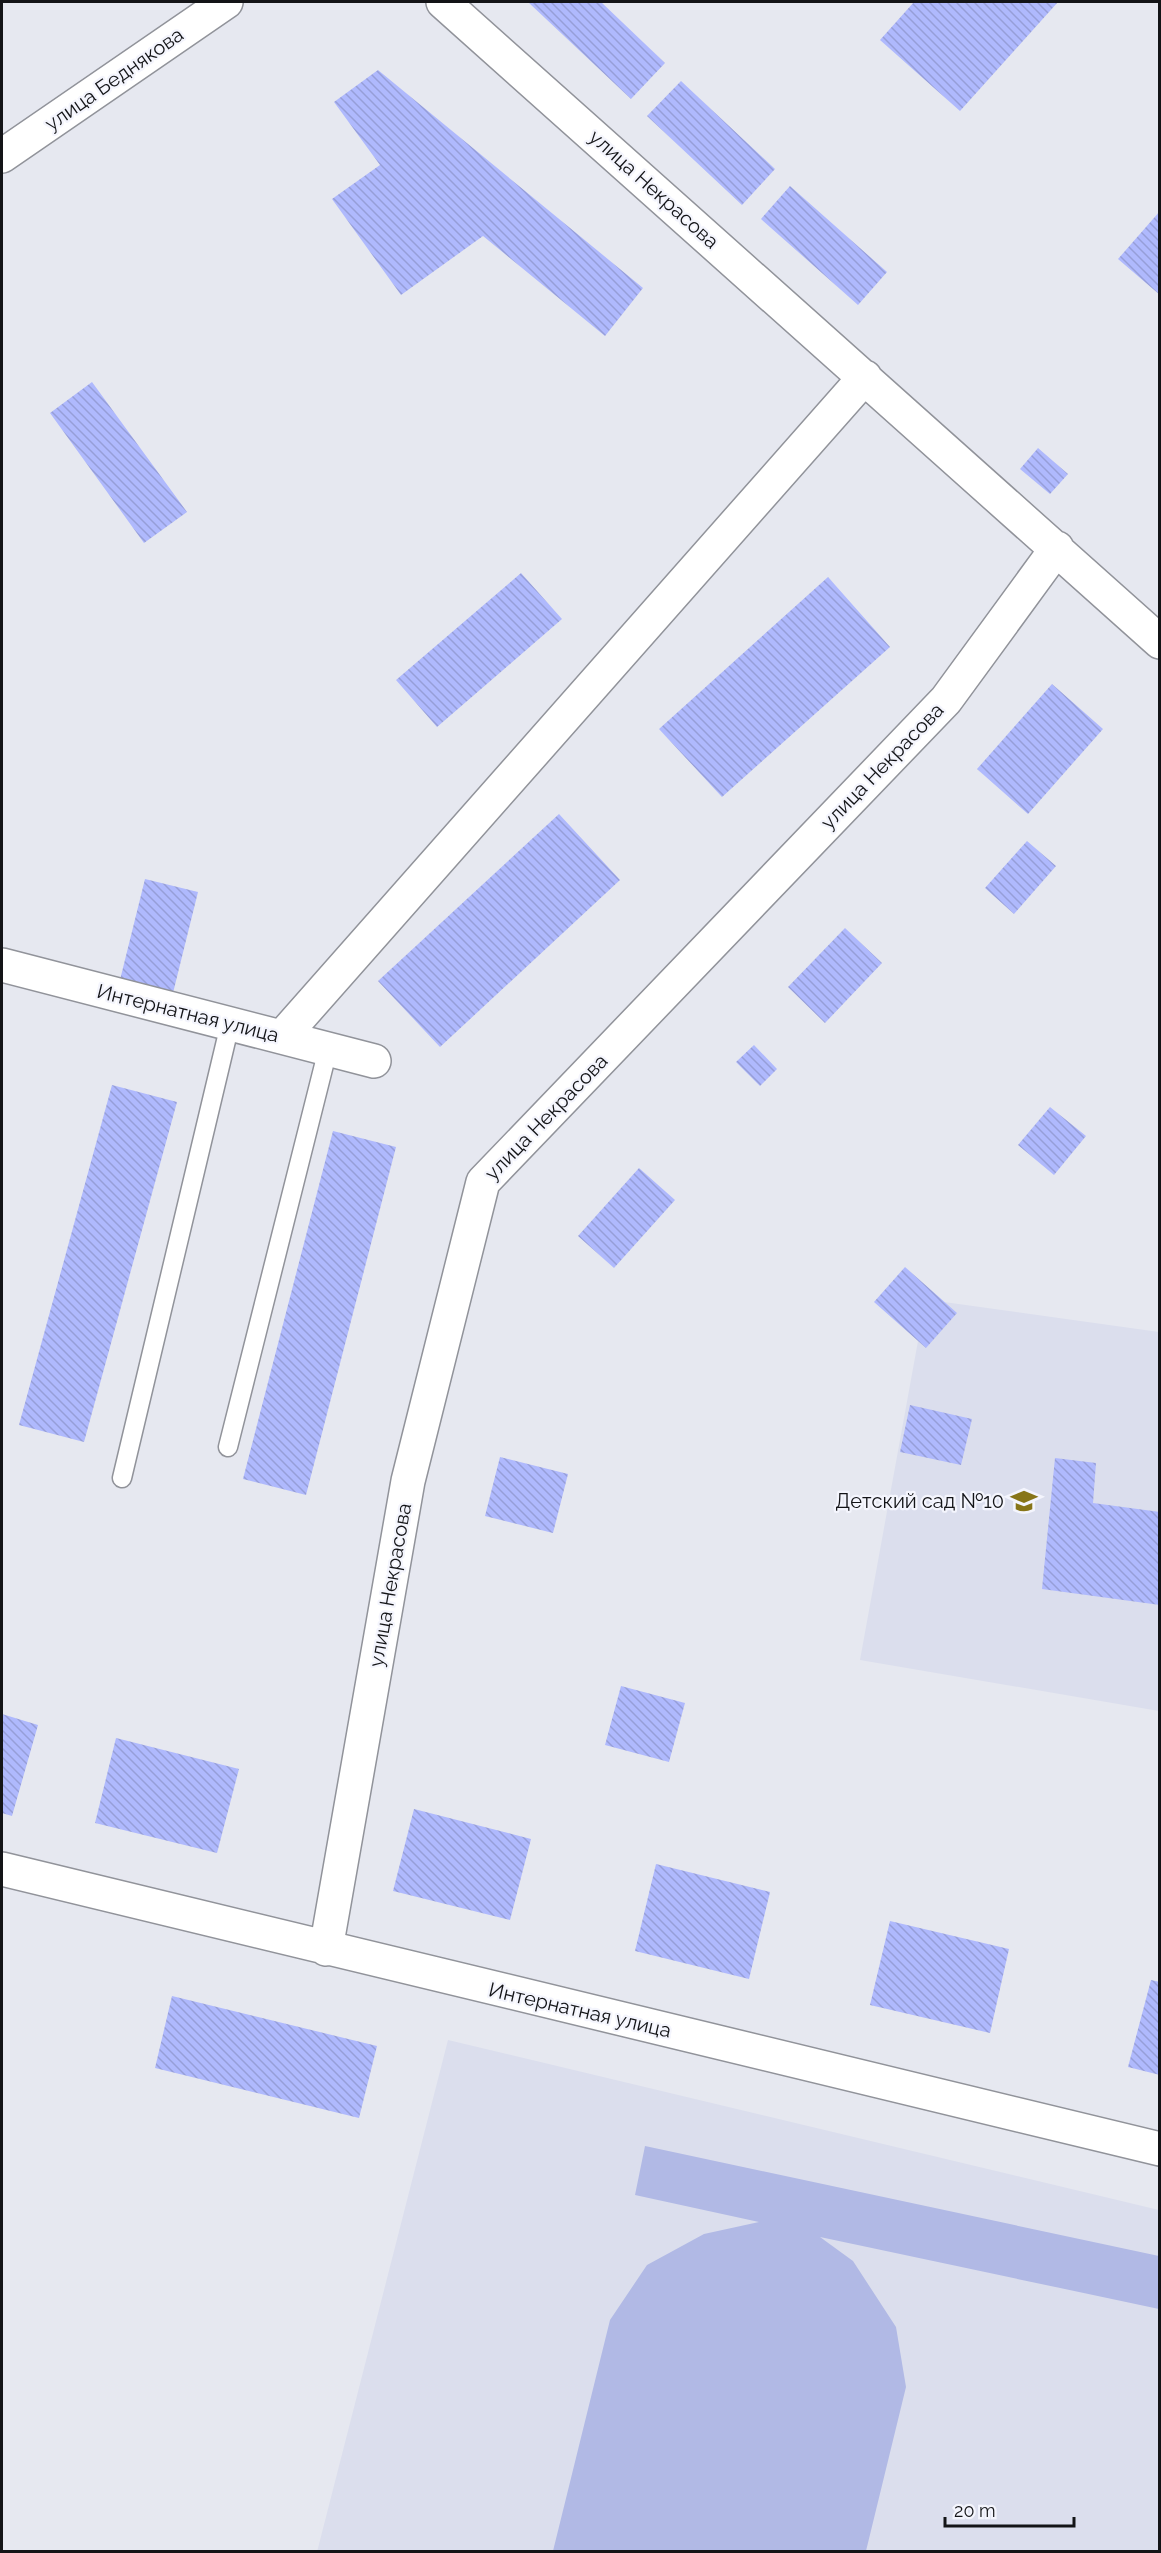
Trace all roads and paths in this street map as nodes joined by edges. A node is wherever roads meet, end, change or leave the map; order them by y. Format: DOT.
graph roads {
  1 [pos="226,2"];
  2 [pos="444,2"];
  3 [pos="2,156"];
  4 [pos="865,377"];
  5 [pos="1057,548"];
  6 [pos="1160,642"];
  7 [pos="2,965"];
  8 [pos="231,1024"];
  9 [pos="282,1037"];
  10 [pos="328,1049"];
  11 [pos="374,1061"];
  12 [pos="228,1448"];
  13 [pos="122,1478"];
  14 [pos="2,1869"];
  15 [pos="326,1949"];
  16 [pos="1160,2149"];
  1 -- 3 [label="street, улица Беднякова"];
  2 -- 4 [label="street, улица Некрасова"];
  4 -- 5 [label="street, улица Некрасова"];
  4 -- 9 [label="street"];
  5 -- 6 [label="street, улица Некрасова"];
  5 -- 15 [label="street, улица Некрасова"];
  7 -- 8 [label="street, Интернатная улица"];
  8 -- 9 [label="street, Интернатная улица"];
  8 -- 13 [label="lane"];
  9 -- 10 [label="street, Интернатная улица"];
  10 -- 11 [label="street, Интернатная улица"];
  10 -- 12 [label="lane"];
  14 -- 15 [label="street, Интернатная улица"];
  15 -- 16 [label="street, Интернатная улица"];
}
